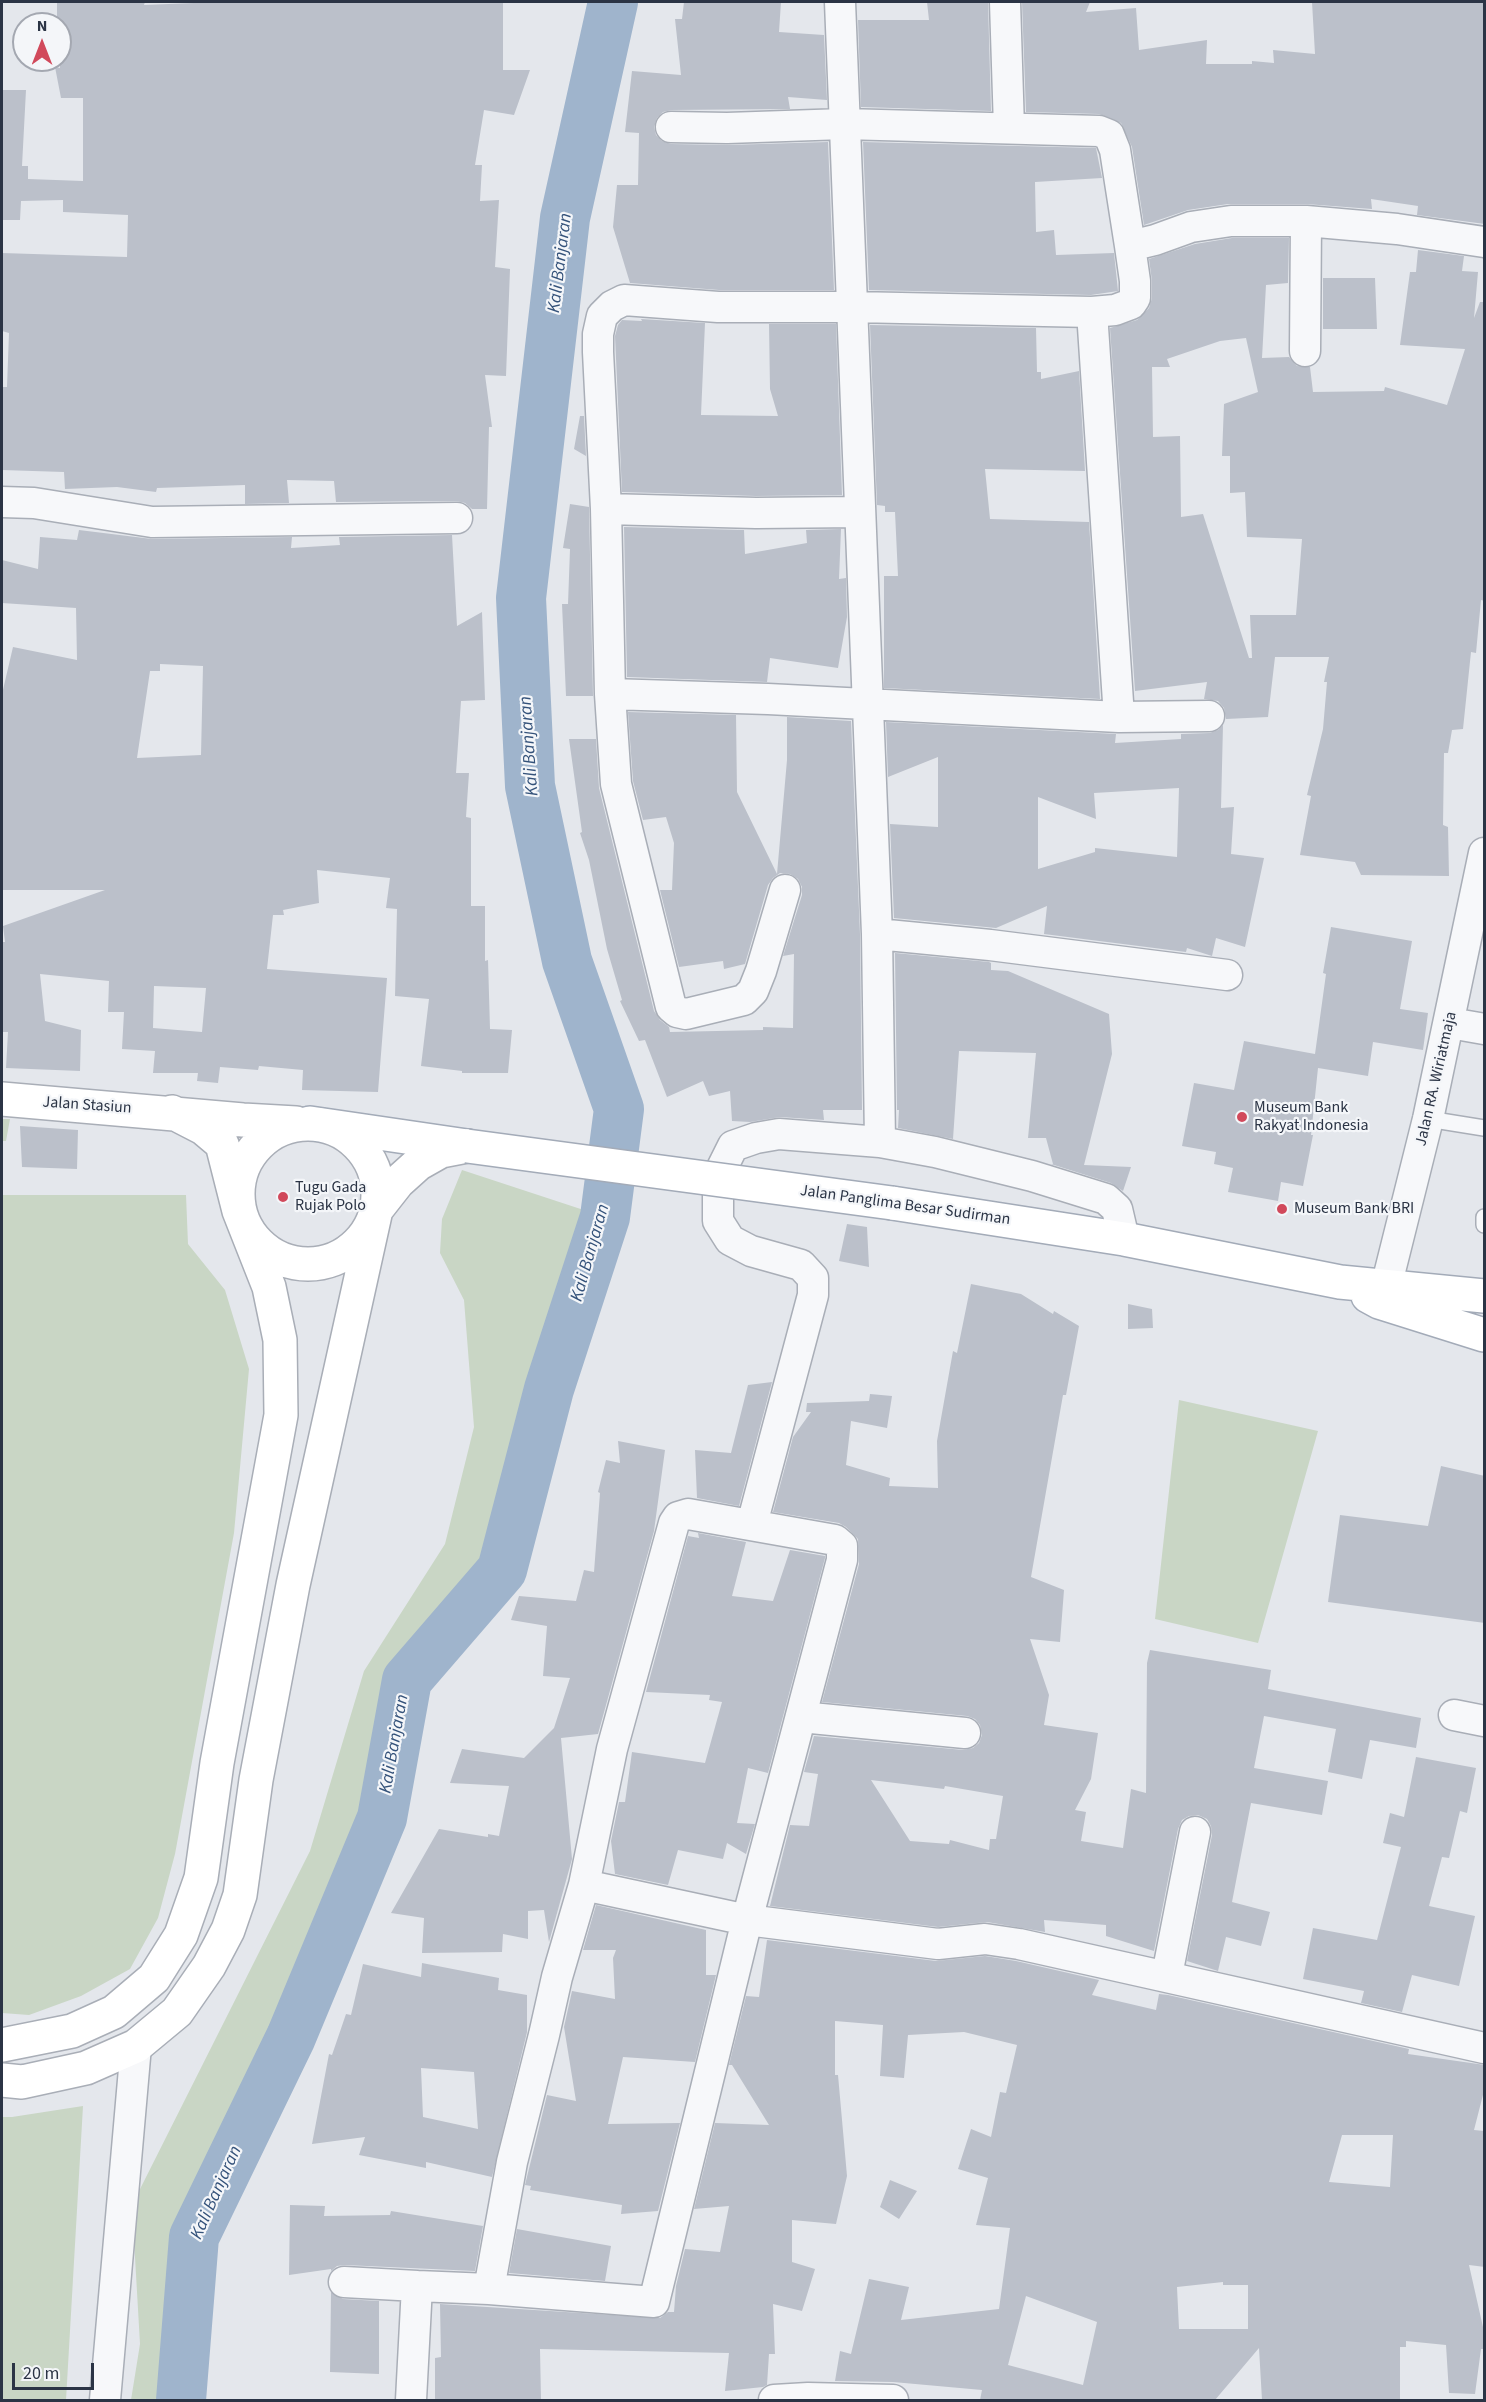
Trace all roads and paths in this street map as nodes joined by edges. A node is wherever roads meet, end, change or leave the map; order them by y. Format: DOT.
graph roads {
  1 [pos="840,2"];
  2 [pos="1005,2"];
  3 [pos="844,124"];
  4 [pos="670,127"];
  5 [pos="1009,128"];
  6 [pos="1306,221"];
  7 [pos="1485,242"];
  8 [pos="1130,246"];
  9 [pos="853,307"];
  10 [pos="1092,312"];
  11 [pos="1305,351"];
  12 [pos="2,502"];
  13 [pos="606,509"];
  14 [pos="859,512"];
  15 [pos="457,518"];
  16 [pos="610,694"];
  17 [pos="867,704"];
  18 [pos="1209,716"];
  19 [pos="1119,717"];
  20 [pos="1485,853"];
  21 [pos="784,890"];
  22 [pos="877,934"];
  23 [pos="1227,975"];
  24 [pos="1450,1023"];
  25 [pos="1485,1029"];
  26 [pos="2,1099"];
  27 [pos="172,1112"];
  28 [pos="1428,1119"];
  29 [pos="310,1124"];
  30 [pos="1485,1128"];
  31 [pos="880,1142"];
  32 [pos="467,1146"];
  33 [pos="376,1210"];
  34 [pos="239,1211"];
  35 [pos="1485,1217"];
  36 [pos="1485,1225"];
  37 [pos="1124,1239"];
  38 [pos="1383,1294"];
  39 [pos="1485,1296"];
  40 [pos="1485,1335"];
  41 [pos="752,1524"];
  42 [pos="1454,1715"];
  43 [pos="801,1717"];
  44 [pos="1485,1721"];
  45 [pos="964,1733"];
  46 [pos="1195,1832"];
  47 [pos="584,1885"];
  48 [pos="747,1920"];
  49 [pos="1167,1975"];
  50 [pos="2,2045"];
  51 [pos="136,2046"];
  52 [pos="1485,2048"];
  53 [pos="2,2080"];
  54 [pos="344,2282"];
  55 [pos="417,2286"];
  56 [pos="489,2289"];
  57 [pos="105,2400"];
  58 [pos="411,2400"];
  59 [pos="774,2400"];
  60 [pos="893,2400"];
  1 -- 3 [label="street"];
  2 -- 5 [label="street"];
  3 -- 4 [label="street"];
  3 -- 5 [label="street"];
  3 -- 9 [label="street"];
  5 -- 8 [label="street"];
  6 -- 7 [label="street"];
  6 -- 8 [label="street"];
  6 -- 11 [label="street"];
  8 -- 10 [label="street"];
  9 -- 10 [label="street"];
  9 -- 13 [label="street"];
  9 -- 14 [label="street"];
  10 -- 19 [label="street"];
  12 -- 15 [label="street"];
  13 -- 14 [label="street"];
  13 -- 16 [label="street"];
  14 -- 17 [label="street"];
  16 -- 17 [label="street"];
  16 -- 21 [label="street"];
  17 -- 19 [label="street"];
  17 -- 22 [label="street"];
  18 -- 19 [label="street"];
  20 -- 24 [label="street, Jalan RA. Wiriatmaja"];
  22 -- 23 [label="street"];
  22 -- 31 [label="street"];
  24 -- 25 [label="street"];
  24 -- 28 [label="street, Jalan RA. Wiriatmaja"];
  26 -- 27 [label="main road, Jalan Stasiun"];
  27 -- 29 [label="main road, Jalan Stasiun"];
  27 -- 34 [label="main road, Jalan Stasiun"];
  28 -- 30 [label="lane"];
  28 -- 38 [label="street, Jalan RA. Wiriatmaja"];
  29 -- 32 [label="main road, Jalan Panglima Besar Sudirman"];
  29 -- 33 [label="main road"];
  29 -- 34 [label="main road"];
  31 -- 37 [label="street"];
  31 -- 41 [label="street"];
  32 -- 33 [label="main road"];
  32 -- 37 [label="main road, Jalan Panglima Besar Sudirman, bridge"];
  33 -- 34 [label="main road"];
  33 -- 51 [label="main road"];
  34 -- 50 [label="main road"];
  35 -- 36 [label="lane"];
  37 -- 38 [label="main road, Jalan Panglima Besar Sudirman"];
  38 -- 39 [label="main road, Jalan Panglima Besar Sudirman"];
  38 -- 40 [label="main road, Jalan Panglima Besar Sudirman"];
  41 -- 43 [label="street"];
  41 -- 47 [label="street"];
  42 -- 44 [label="street"];
  43 -- 45 [label="street"];
  43 -- 48 [label="street"];
  46 -- 49 [label="street"];
  47 -- 48 [label="street"];
  47 -- 56 [label="street"];
  48 -- 49 [label="street"];
  48 -- 56 [label="street"];
  49 -- 52 [label="street"];
  51 -- 53 [label="main road"];
  51 -- 57 [label="street"];
  54 -- 55 [label="street"];
  55 -- 56 [label="street"];
  55 -- 58 [label="street"];
  59 -- 60 [label="street"];
}
